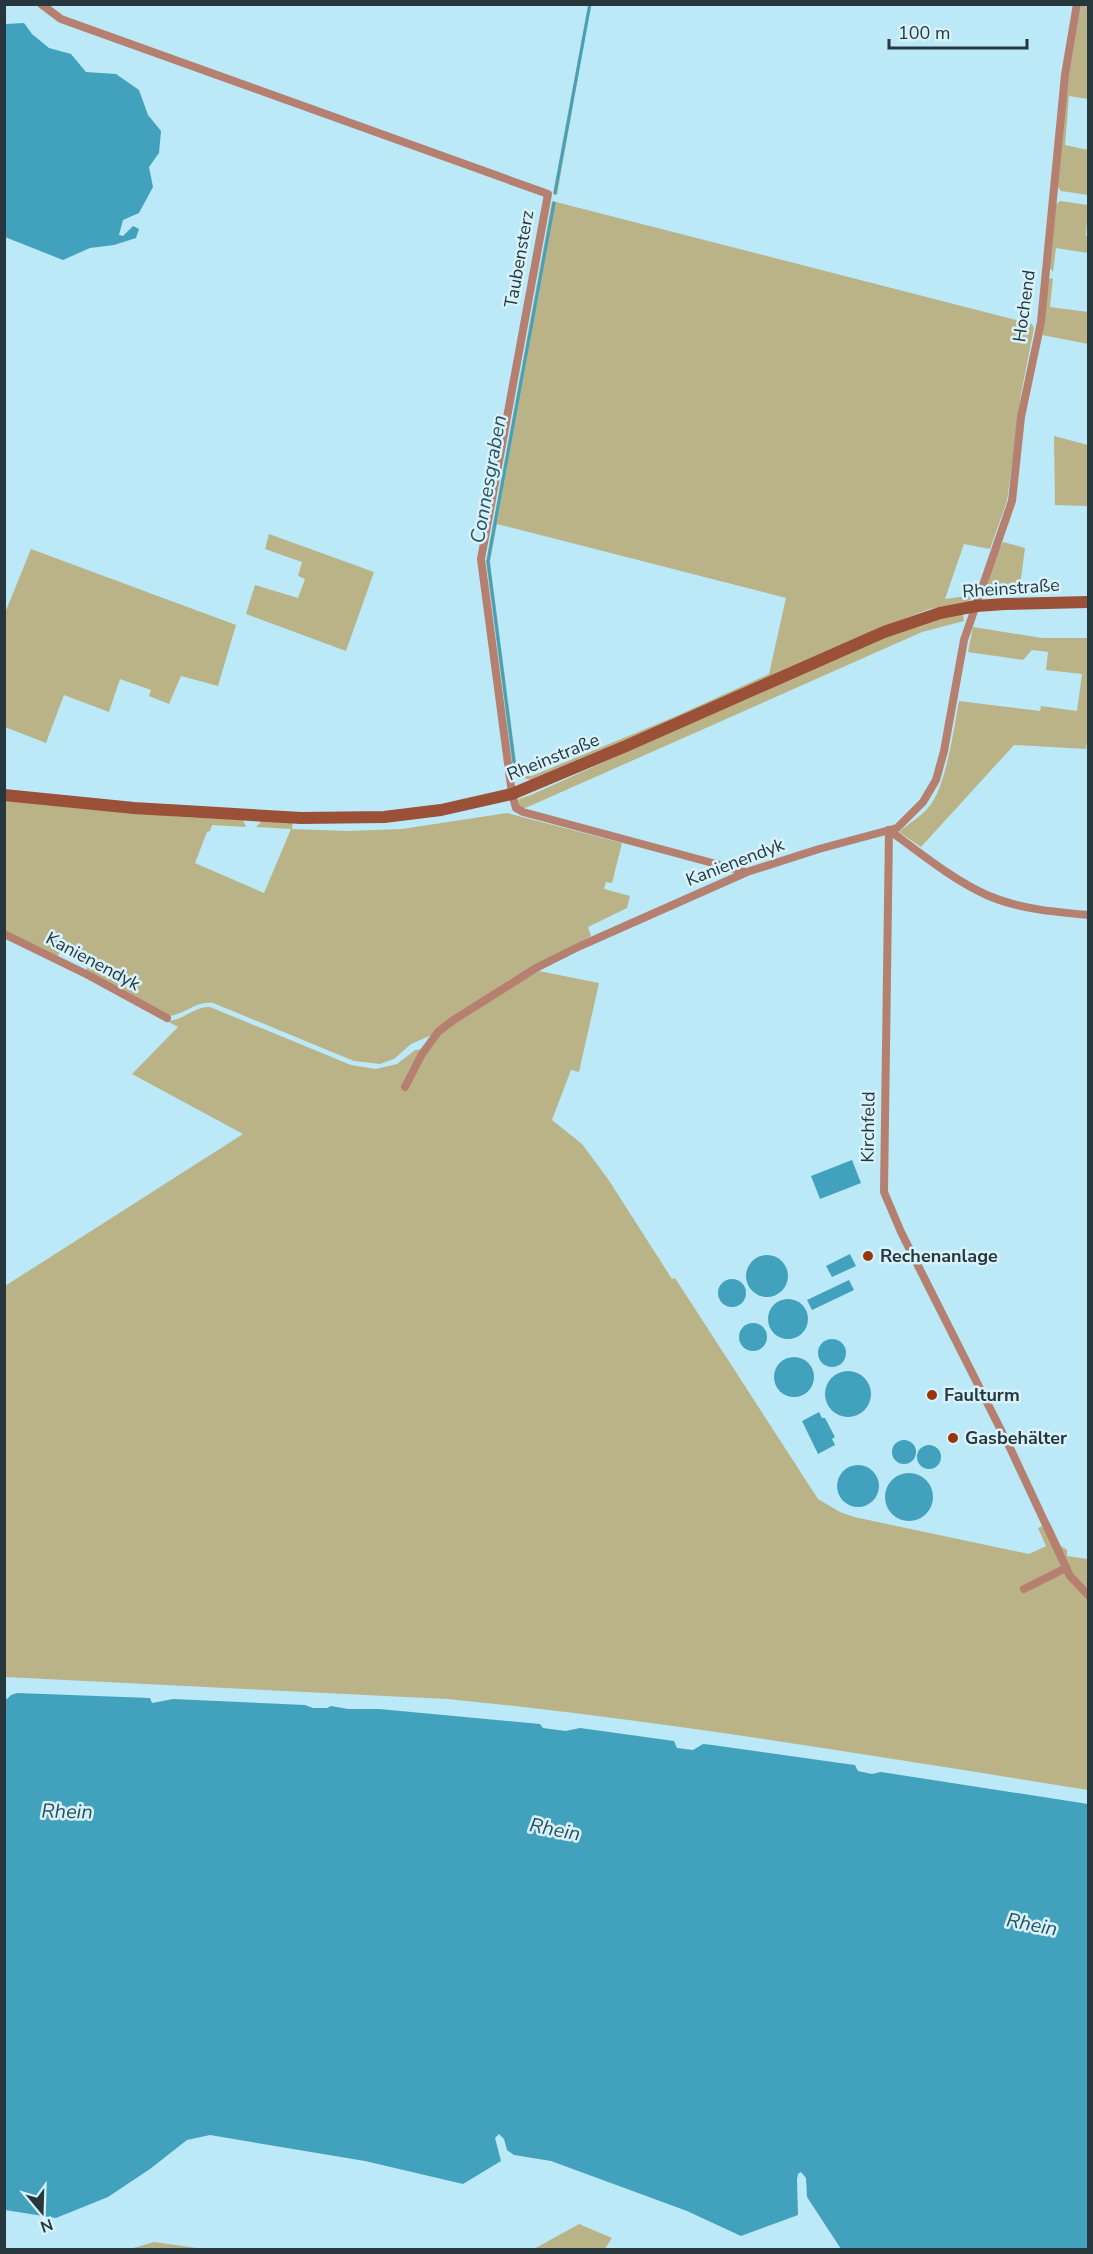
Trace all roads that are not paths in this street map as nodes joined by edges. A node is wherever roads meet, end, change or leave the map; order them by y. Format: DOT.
graph roads {
  1 [pos="40,4"];
  2 [pos="1077,4"];
  3 [pos="1089,602"];
  4 [pos="976,606"];
  5 [pos="512,794"];
  6 [pos="4,795"];
  7 [pos="888,830"];
  8 [pos="747,872"];
  9 [pos="1089,915"];
  10 [pos="4,934"];
  11 [pos="166,1018"];
  12 [pos="405,1087"];
  13 [pos="1066,1568"];
  14 [pos="1024,1589"];
  15 [pos="1089,1595"];
  1 -- 5 [label="street, Taubensterz"];
  2 -- 4 [label="street, Hochend"];
  3 -- 4 [label="main road, Rheinstraße"];
  4 -- 5 [label="main road, Rheinstraße"];
  4 -- 7 [label="street, Kanienendyk"];
  5 -- 6 [label="main road, Rheinstraße"];
  5 -- 8 [label="street"];
  7 -- 8 [label="street, Kanienendyk"];
  7 -- 9 [label="street"];
  7 -- 13 [label="street, Kirchfeld"];
  8 -- 12 [label="street, Kanienendyk"];
  10 -- 11 [label="street, Kanienendyk"];
  13 -- 14 [label="street"];
  13 -- 15 [label="street, Kirchfeld"];
}
